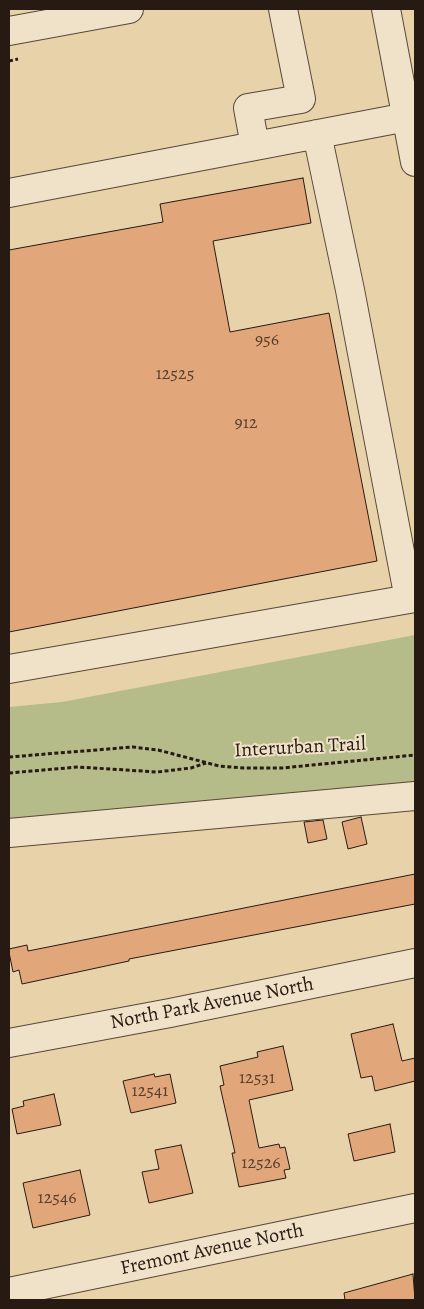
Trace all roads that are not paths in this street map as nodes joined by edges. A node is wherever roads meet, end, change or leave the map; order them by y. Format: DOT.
graph roads {
  1 [pos="129,9"];
  2 [pos="283,9"];
  3 [pos="386,9"];
  4 [pos="94,12"];
  5 [pos="9,31"];
  6 [pos="407,117"];
  7 [pos="317,134"];
  8 [pos="255,146"];
  9 [pos="415,162"];
  10 [pos="9,193"];
  11 [pos="412,598"];
  12 [pos="9,669"];
  13 [pos="415,796"];
  14 [pos="9,833"];
  15 [pos="415,964"];
  16 [pos="9,1044"];
  17 [pos="415,1208"];
  18 [pos="9,1292"];
  1 -- 4 [label="street"];
  2 -- 8 [label="street"];
  3 -- 6 [label="street"];
  4 -- 5 [label="street"];
  6 -- 7 [label="street"];
  6 -- 9 [label="street"];
  7 -- 8 [label="street"];
  7 -- 11 [label="street"];
  8 -- 10 [label="street"];
  11 -- 12 [label="street"];
  13 -- 14 [label="street"];
  15 -- 16 [label="street, North Park Avenue North"];
  17 -- 18 [label="street, Fremont Avenue North"];
}
